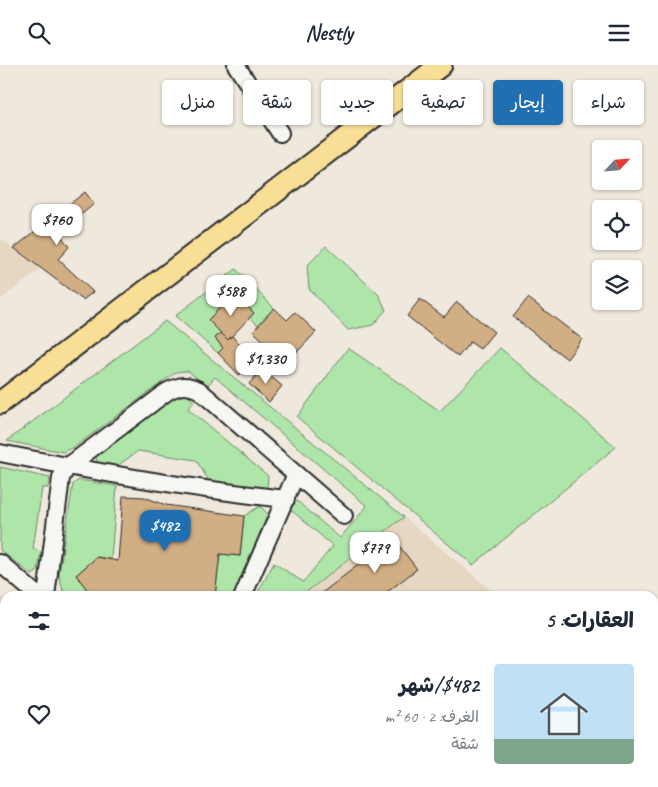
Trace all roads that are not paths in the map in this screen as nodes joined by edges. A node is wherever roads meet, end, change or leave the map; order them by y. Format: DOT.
graph roads {
  1 [pos="236,65"];
  2 [pos="441,65"];
  3 [pos="280,133"];
  4 [pos="0,403"];
  5 [pos="0,453"];
  6 [pos="67,467"];
  7 [pos="296,474"];
  8 [pos="286,499"];
  9 [pos="344,516"];
  10 [pos="0,563"];
  11 [pos="32,591"];
  12 [pos="47,591"];
  13 [pos="245,591"];
  1 -- 3 [label="lane"];
  2 -- 4 [label="main road"];
  5 -- 6 [label="lane"];
  6 -- 7 [label="lane"];
  6 -- 8 [label="lane"];
  6 -- 12 [label="lane"];
  7 -- 8 [label="lane"];
  7 -- 9 [label="lane"];
  8 -- 13 [label="lane"];
  10 -- 11 [label="lane"];
}
